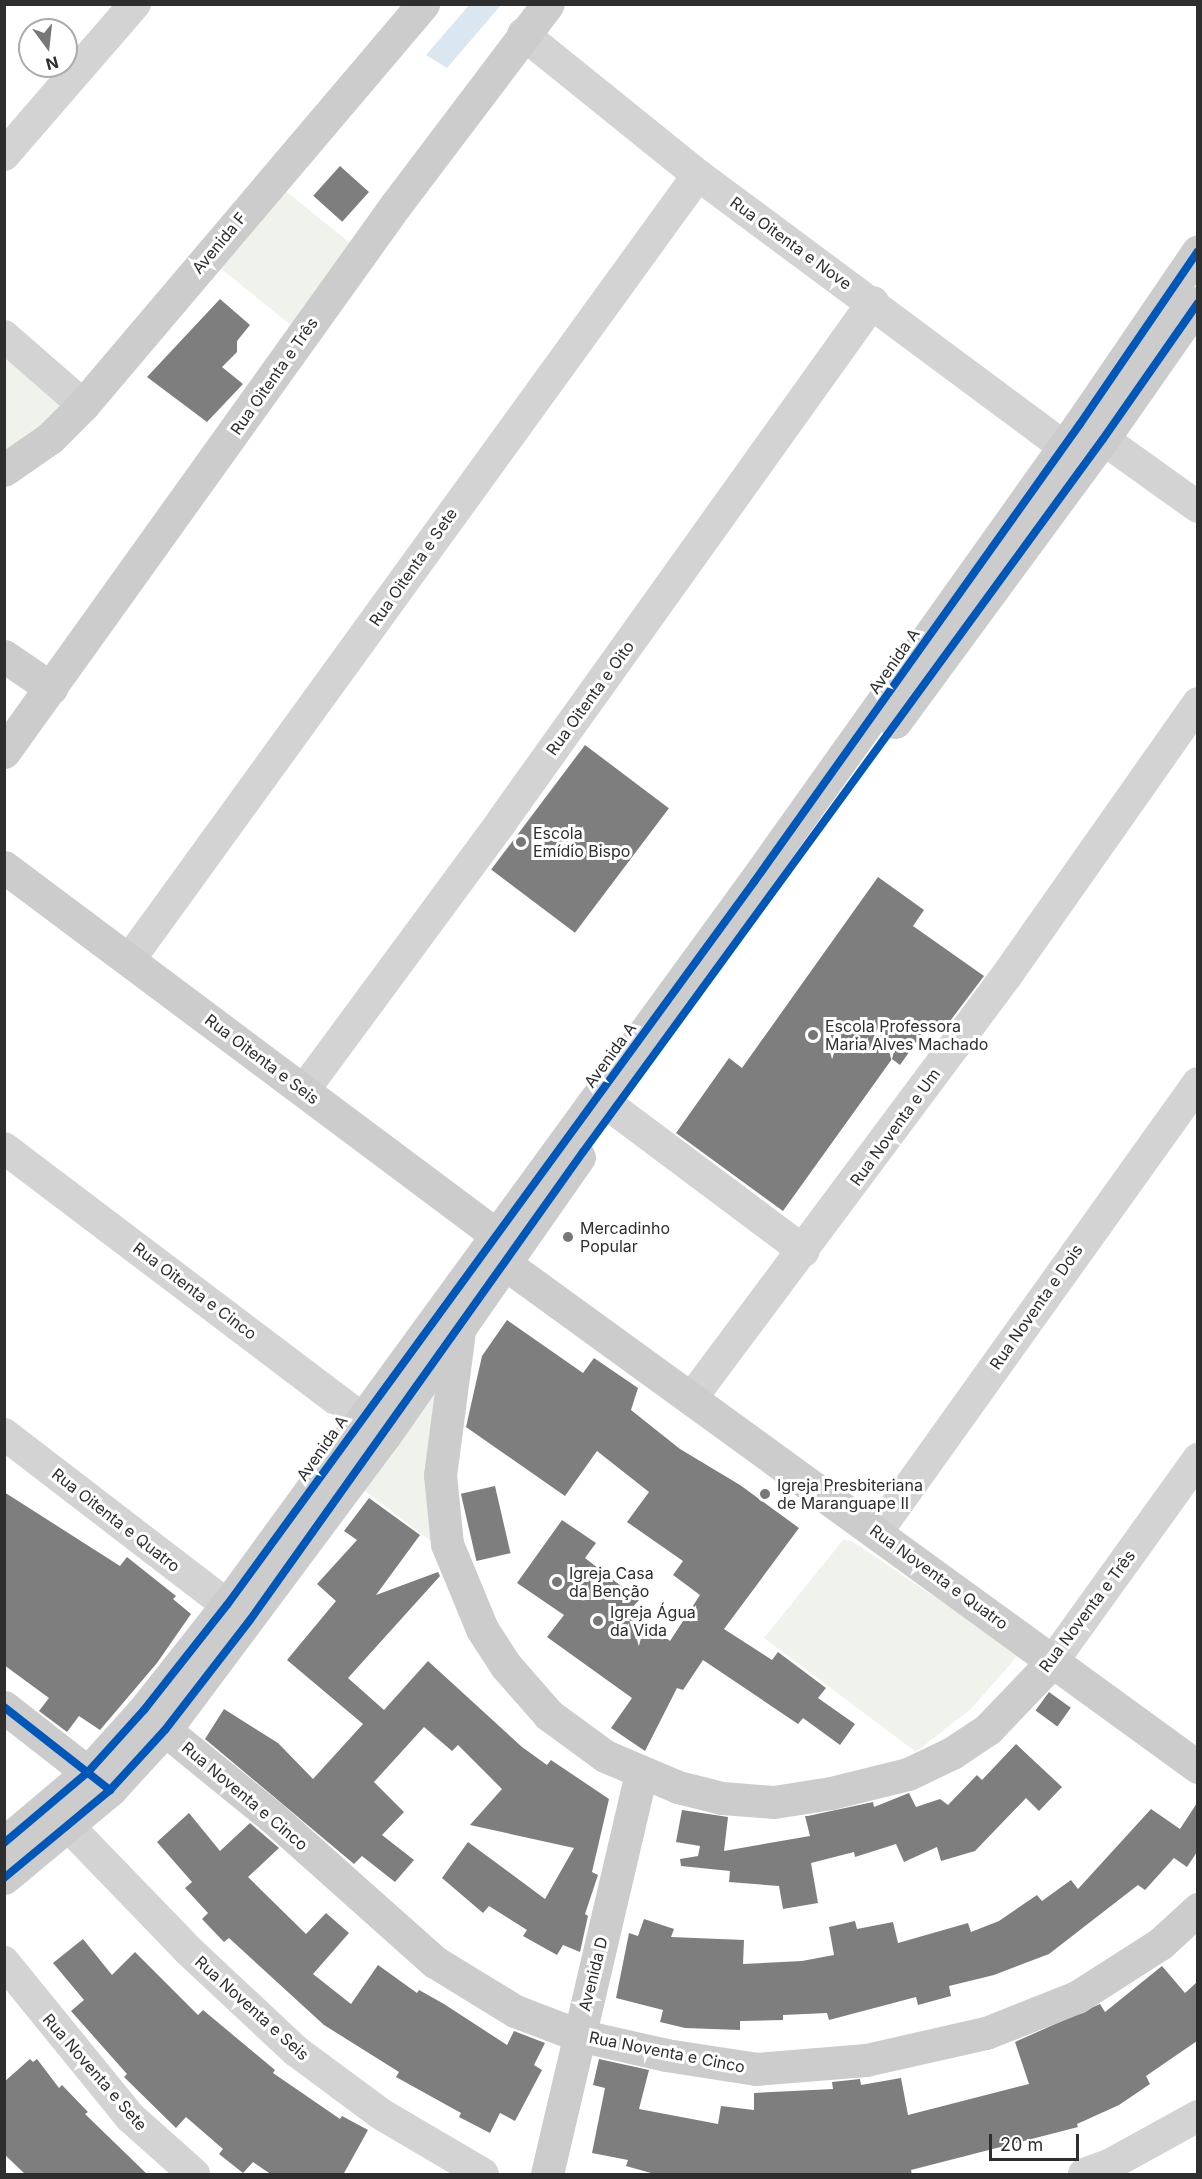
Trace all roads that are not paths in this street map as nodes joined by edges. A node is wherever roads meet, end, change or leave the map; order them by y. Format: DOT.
graph roads {
  1 [pos="135,4"];
  2 [pos="423,4"];
  3 [pos="548,4"];
  4 [pos="523,34"];
  5 [pos="4,155"];
  6 [pos="698,175"];
  7 [pos="1197,251"];
  8 [pos="873,302"];
  9 [pos="1197,303"];
  10 [pos="4,336"];
  11 [pos="83,405"];
  12 [pos="1103,439"];
  13 [pos="1063,446"];
  14 [pos="4,471"];
  15 [pos="1197,507"];
  16 [pos="4,656"];
  17 [pos="51,688"];
  18 [pos="1197,703"];
  19 [pos="4,752"];
  20 [pos="4,867"];
  21 [pos="130,959"];
  22 [pos="1197,1083"];
  23 [pos="304,1090"];
  24 [pos="614,1109"];
  25 [pos="4,1148"];
  26 [pos="500,1249"];
  27 [pos="804,1251"];
  28 [pos="460,1324"];
  29 [pos="691,1399"];
  30 [pos="372,1427"];
  31 [pos="4,1434"];
  32 [pos="1197,1459"];
  33 [pos="877,1532"];
  34 [pos="227,1605"];
  35 [pos="1053,1660"];
  36 [pos="4,1707"];
  37 [pos="165,1730"];
  38 [pos="1197,1767"];
  39 [pos="641,1773"];
  40 [pos="99,1781"];
  41 [pos="60,1817"];
  42 [pos="4,1843"];
  43 [pos="4,1878"];
  44 [pos="1197,1909"];
  45 [pos="4,1962"];
  46 [pos="578,2035"];
  47 [pos="1197,2116"];
  48 [pos="194,2175"];
  49 [pos="483,2175"];
  50 [pos="547,2175"];
  51 [pos="1084,2175"];
  1 -- 5 [label="street"];
  2 -- 11 [label="street, Avenida F"];
  3 -- 4 [label="street, Rua Oitenta e Três"];
  4 -- 6 [label="street, Rua Oitenta e Nove"];
  4 -- 17 [label="street, Rua Oitenta e Três"];
  6 -- 8 [label="street, Rua Oitenta e Nove"];
  6 -- 21 [label="street, Rua Oitenta e Sete"];
  7 -- 13 [label="street, Avenida A"];
  8 -- 13 [label="street, Rua Oitenta e Nove"];
  8 -- 23 [label="street, Rua Oitenta e Oito"];
  9 -- 12 [label="street, Avenida A"];
  10 -- 11 [label="street"];
  11 -- 14 [label="street, Avenida F"];
  12 -- 13 [label="street"];
  12 -- 15 [label="street"];
  12 -- 24 [label="street, Avenida A"];
  13 -- 26 [label="street, Avenida A"];
  16 -- 17 [label="street"];
  17 -- 19 [label="street, Rua Oitenta e Três"];
  18 -- 27 [label="street, Rua Noventa e Um"];
  20 -- 21 [label="street, Rua Oitenta e Seis"];
  21 -- 23 [label="street, Rua Oitenta e Seis"];
  22 -- 33 [label="street, Rua Noventa e Dois"];
  23 -- 26 [label="street, Rua Oitenta e Seis"];
  24 -- 26 [label="street, Avenida A"];
  24 -- 27 [label="street"];
  25 -- 30 [label="street, Rua Oitenta e Cinco"];
  26 -- 28 [label="street, Avenida A"];
  26 -- 29 [label="street, Rua Noventa e Quatro"];
  26 -- 30 [label="street, Avenida A"];
  27 -- 29 [label="street, Rua Noventa e Um"];
  28 -- 30 [label="street, Avenida A"];
  28 -- 39 [label="street, Rua Noventa e Três"];
  29 -- 33 [label="street, Rua Noventa e Quatro"];
  30 -- 34 [label="street, Avenida A"];
  30 -- 37 [label="street, Avenida A"];
  31 -- 34 [label="street, Rua Oitenta e Quatro"];
  32 -- 35 [label="street, Rua Noventa e Três"];
  33 -- 35 [label="street, Rua Noventa e Quatro"];
  34 -- 40 [label="street, Avenida A"];
  35 -- 38 [label="street, Rua Noventa e Quatro"];
  35 -- 39 [label="street, Rua Noventa e Três"];
  36 -- 40 [label="street"];
  37 -- 40 [label="street, Avenida A"];
  37 -- 46 [label="street, Rua Noventa e Cinco"];
  39 -- 46 [label="street, Avenida D"];
  40 -- 41 [label="street, Avenida A"];
  41 -- 42 [label="street, Avenida A"];
  41 -- 43 [label="street, Avenida A"];
  41 -- 49 [label="street, Rua Noventa e Seis"];
  44 -- 46 [label="street, Rua Noventa e Cinco"];
  45 -- 48 [label="street, Rua Noventa e Sete"];
  46 -- 50 [label="street, Avenida D"];
  47 -- 51 [label="street"];
}
